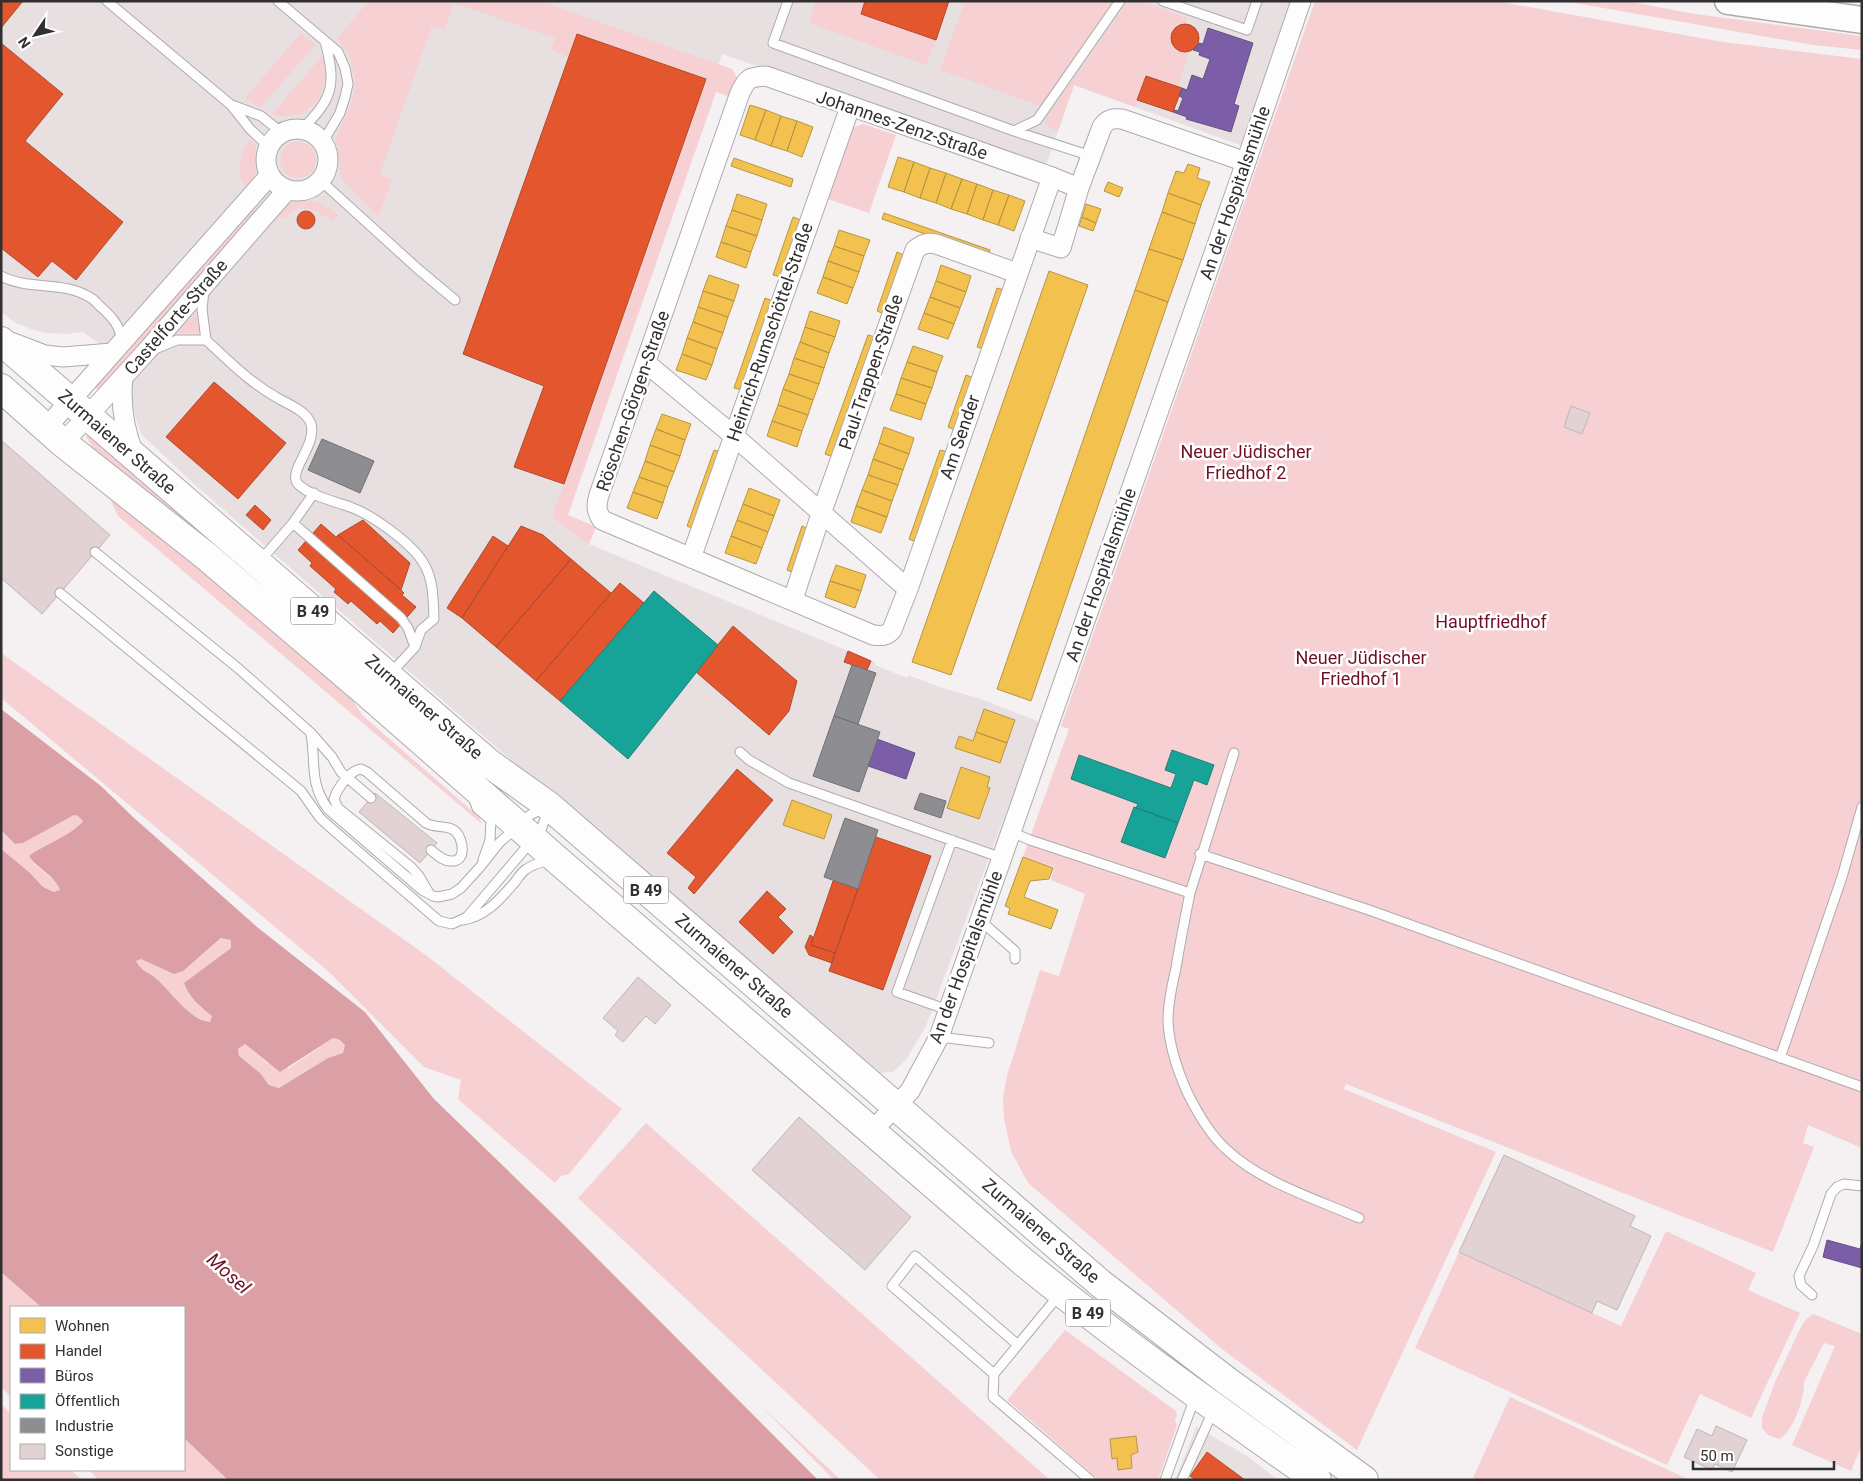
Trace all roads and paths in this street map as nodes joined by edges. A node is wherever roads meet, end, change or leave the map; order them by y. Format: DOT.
graph roads {
  1 [pos="108,1"];
  2 [pos="278,1"];
  3 [pos="788,1"];
  4 [pos="1120,1"];
  5 [pos="1162,1"];
  6 [pos="1257,1"];
  7 [pos="1301,1"];
  8 [pos="1728,1"];
  9 [pos="1862,20"];
  10 [pos="325,41"];
  11 [pos="752,77"];
  12 [pos="231,105"];
  13 [pos="850,107"];
  14 [pos="302,129"];
  15 [pos="1014,131"];
  16 [pos="282,133"];
  17 [pos="322,142"];
  18 [pos="269,147"];
  19 [pos="1091,156"];
  20 [pos="1246,162"];
  21 [pos="270,175"];
  22 [pos="1052,177"];
  23 [pos="320,180"];
  24 [pos="1079,188"];
  25 [pos="287,190"];
  26 [pos="1030,238"];
  27 [pos="1017,273"];
  28 [pos="1,276"];
  29 [pos="206,283"];
  30 [pos="455,300"];
  31 [pos="1,339"];
  32 [pos="206,340"];
  33 [pos="117,347"];
  34 [pos="145,353"];
  35 [pos="646,363"];
  36 [pos="123,377"];
  37 [pos="1,388"];
  38 [pos="78,409"];
  39 [pos="54,435"];
  40 [pos="734,436"];
  41 [pos="136,458"];
  42 [pos="314,493"];
  43 [pos="821,514"];
  44 [pos="293,523"];
  45 [pos="96,552"];
  46 [pos="691,558"];
  47 [pos="258,563"];
  48 [pos="908,588"];
  49 [pos="60,593"];
  50 [pos="793,599"];
  51 [pos="888,634"];
  52 [pos="414,647"];
  53 [pos="388,676"];
  54 [pos="310,732"];
  55 [pos="740,752"];
  56 [pos="1234,753"];
  57 [pos="347,778"];
  58 [pos="467,782"];
  59 [pos="370,798"];
  60 [pos="549,806"];
  61 [pos="1862,808"];
  62 [pos="526,832"];
  63 [pos="1011,832"];
  64 [pos="952,840"];
  65 [pos="431,850"];
  66 [pos="1200,854"];
  67 [pos="555,858"];
  68 [pos="1002,858"];
  69 [pos="480,868"];
  70 [pos="1190,893"];
  71 [pos="429,894"];
  72 [pos="463,920"];
  73 [pos="981,921"];
  74 [pos="1015,959"];
  75 [pos="948,1010"];
  76 [pos="939,1037"];
  77 [pos="989,1043"];
  78 [pos="1780,1058"];
  79 [pos="1862,1087"];
  80 [pos="896,1106"];
  81 [pos="871,1132"];
  82 [pos="982,1179"];
  83 [pos="1862,1186"];
  84 [pos="957,1206"];
  85 [pos="1359,1218"];
  86 [pos="1061,1293"];
  87 [pos="1812,1294"];
  88 [pos="1018,1345"];
  89 [pos="994,1374"];
  90 [pos="1205,1401"];
  91 [pos="1090,1480"];
  92 [pos="1164,1480"];
  93 [pos="1182,1480"];
  94 [pos="1317,1480"];
  95 [pos="1364,1480"];
  1 -- 12 [label="lane"];
  2 -- 10 [label="lane"];
  3 -- 15 [label="lane"];
  4 -- 15 [label="lane"];
  5 -- 6 [label="lane"];
  7 -- 20 [label="street, An der Hospitalsmühle"];
  8 -- 9 [label="main road"];
  10 -- 14 [label="lane"];
  10 -- 17 [label="lane"];
  11 -- 13 [label="street, Johannes-Zenz-Straße"];
  11 -- 35 [label="street, Röschen-Görgen-Straße"];
  12 -- 16 [label="lane"];
  12 -- 18 [label="lane"];
  13 -- 22 [label="street, Johannes-Zenz-Straße"];
  13 -- 40 [label="street, Heinrich-Rumschöttel-Straße"];
  14 -- 16 [label="street"];
  14 -- 17 [label="street"];
  15 -- 19 [label="lane"];
  16 -- 18 [label="street"];
  17 -- 23 [label="street"];
  18 -- 21 [label="street"];
  19 -- 20 [label="street"];
  19 -- 24 [label="street"];
  20 -- 63 [label="street, An der Hospitalsmühle"];
  21 -- 25 [label="street"];
  21 -- 33 [label="street, Castelforte-Straße"];
  22 -- 24 [label="street"];
  22 -- 26 [label="street, Am Sender"];
  23 -- 25 [label="street"];
  23 -- 30 [label="lane"];
  24 -- 26 [label="street"];
  25 -- 29 [label="street, Castelforte-Straße"];
  26 -- 27 [label="street, Am Sender"];
  27 -- 43 [label="street, Paul-Trappen-Straße"];
  27 -- 48 [label="street, Am Sender"];
  28 -- 33 [label="lane"];
  29 -- 32 [label="lane"];
  29 -- 34 [label="street, Castelforte-Straße"];
  31 -- 33 [label="street, Castelforte-Straße"];
  31 -- 38 [label="main road, Zurmaiener Straße / B 49"];
  32 -- 34 [label="lane"];
  32 -- 42 [label="lane"];
  33 -- 38 [label="street, Castelforte-Straße"];
  34 -- 36 [label="street, Castelforte-Straße"];
  35 -- 40 [label="street"];
  35 -- 46 [label="street, Röschen-Görgen-Straße"];
  36 -- 38 [label="street, Castelforte-Straße"];
  36 -- 41 [label="street"];
  37 -- 39 [label="main road, Zurmaiener Straße / B 49"];
  38 -- 39 [label="street, Castelforte-Straße"];
  38 -- 41 [label="main road, Zurmaiener Straße / B 49"];
  39 -- 58 [label="main road, Zurmaiener Straße / B 49"];
  40 -- 43 [label="street"];
  40 -- 46 [label="street, Heinrich-Rumschöttel-Straße"];
  41 -- 47 [label="main road, Zurmaiener Straße / B 49"];
  42 -- 44 [label="lane"];
  42 -- 52 [label="lane"];
  43 -- 48 [label="street"];
  43 -- 50 [label="street, Paul-Trappen-Straße"];
  44 -- 47 [label="lane"];
  44 -- 52 [label="lane"];
  45 -- 54 [label="lane"];
  46 -- 50 [label="street, Röschen-Görgen-Straße"];
  47 -- 53 [label="main road, Zurmaiener Straße / B 49"];
  48 -- 51 [label="street, Am Sender"];
  49 -- 72 [label="lane"];
  50 -- 51 [label="street, Röschen-Görgen-Straße"];
  52 -- 53 [label="lane"];
  53 -- 60 [label="main road, Zurmaiener Straße / B 49"];
  54 -- 57 [label="lane"];
  54 -- 71 [label="lane"];
  55 -- 64 [label="lane"];
  56 -- 66 [label="lane"];
  57 -- 59 [label="lane"];
  57 -- 65 [label="lane"];
  57 -- 71 [label="lane"];
  58 -- 62 [label="main road, Zurmaiener Straße / B 49"];
  58 -- 69 [label="lane"];
  60 -- 62 [label="lane"];
  60 -- 62 [label="lane"];
  60 -- 80 [label="main road, Zurmaiener Straße / B 49"];
  61 -- 78 [label="lane"];
  62 -- 67 [label="main road, Zurmaiener Straße / B 49"];
  62 -- 69 [label="lane"];
  62 -- 72 [label="lane"];
  63 -- 68 [label="street, An der Hospitalsmühle"];
  63 -- 70 [label="lane"];
  64 -- 68 [label="lane"];
  64 -- 75 [label="lane"];
  66 -- 70 [label="lane"];
  66 -- 78 [label="lane"];
  67 -- 72 [label="lane"];
  67 -- 81 [label="main road, Zurmaiener Straße / B 49"];
  68 -- 73 [label="street, An der Hospitalsmühle"];
  69 -- 71 [label="lane"];
  70 -- 85 [label="lane"];
  73 -- 74 [label="lane"];
  73 -- 75 [label="street, An der Hospitalsmühle"];
  75 -- 76 [label="street, An der Hospitalsmühle"];
  76 -- 77 [label="lane"];
  76 -- 80 [label="street, An der Hospitalsmühle"];
  78 -- 79 [label="lane"];
  80 -- 81 [label="street, An der Hospitalsmühle"];
  80 -- 82 [label="main road, Zurmaiener Straße / B 49"];
  81 -- 84 [label="main road, Zurmaiener Straße / B 49"];
  82 -- 84 [label="main road"];
  82 -- 95 [label="main road, Zurmaiener Straße / B 49"];
  83 -- 87 [label="lane"];
  84 -- 86 [label="main road, Zurmaiener Straße / B 49"];
  86 -- 88 [label="lane"];
  86 -- 90 [label="main road, Zurmaiener Straße / B 49"];
  88 -- 89 [label="lane"];
  88 -- 89 [label="lane"];
  89 -- 91 [label="lane"];
  90 -- 92 [label="lane"];
  90 -- 93 [label="lane"];
  90 -- 94 [label="main road, Zurmaiener Straße / B 49"];
}
